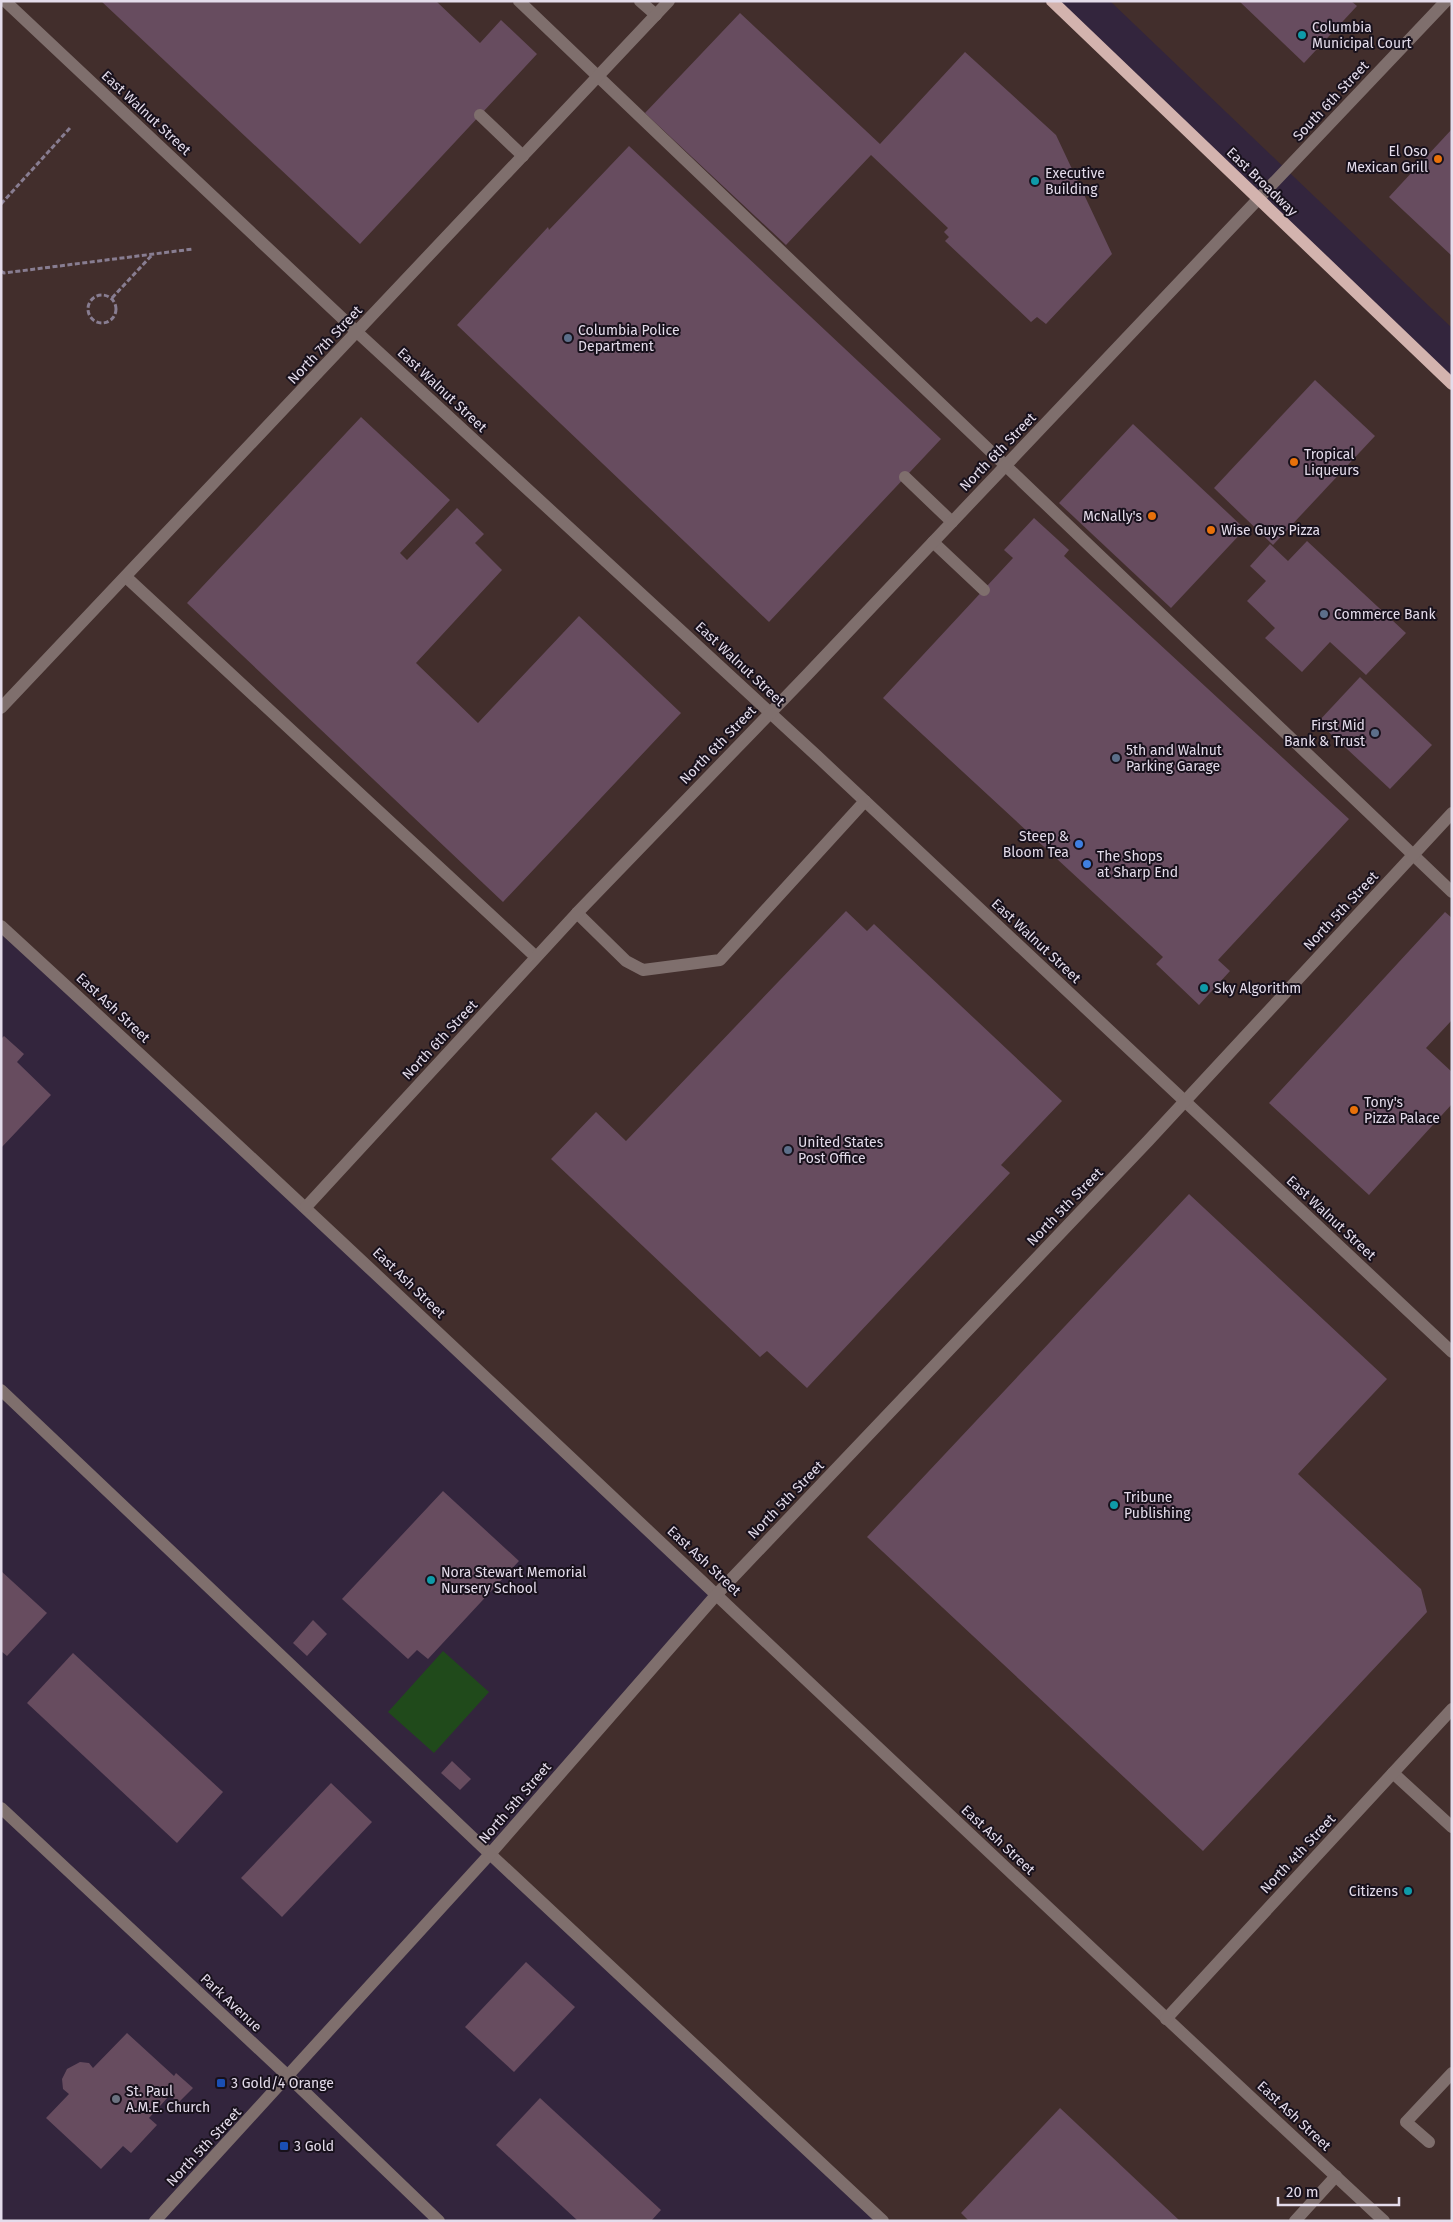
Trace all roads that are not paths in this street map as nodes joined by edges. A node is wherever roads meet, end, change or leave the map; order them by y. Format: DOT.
graph roads {
  1 [pos="6,1"];
  2 [pos="519,1"];
  3 [pos="640,1"];
  4 [pos="669,1"];
  5 [pos="1052,1"];
  6 [pos="1446,1"];
  7 [pos="656,15"];
  8 [pos="599,76"];
  9 [pos="480,115"];
  10 [pos="523,156"];
  11 [pos="1259,199"];
  12 [pos="358,333"];
  13 [pos="1452,384"];
  14 [pos="1005,467"];
  15 [pos="905,477"];
  16 [pos="952,522"];
  17 [pos="933,542"];
  18 [pos="126,577"];
  19 [pos="984,590"];
  20 [pos="1,708"];
  21 [pos="770,713"];
  22 [pos="864,801"];
  23 [pos="1452,813"];
  24 [pos="1413,855"];
  25 [pos="1452,892"];
  26 [pos="576,913"];
  27 [pos="1,926"];
  28 [pos="536,957"];
  29 [pos="1185,1102"];
  30 [pos="306,1207"];
  31 [pos="1452,1352"];
  32 [pos="1,1390"];
  33 [pos="717,1594"];
  34 [pos="1452,1709"];
  35 [pos="1393,1773"];
  36 [pos="1,1808"];
  37 [pos="1452,1827"];
  38 [pos="490,1854"];
  39 [pos="1166,2019"];
  40 [pos="1452,2073"];
  41 [pos="289,2077"];
  42 [pos="1429,2142"];
  43 [pos="1336,2176"];
  44 [pos="155,2221"];
  45 [pos="439,2221"];
  46 [pos="884,2221"];
  47 [pos="1295,2221"];
  48 [pos="1384,2221"];
  1 -- 12 [label="street, East Walnut Street"];
  2 -- 8 [label="street"];
  3 -- 7 [label="street"];
  4 -- 7 [label="street, North 7th Street"];
  5 -- 11 [label="main road, East Broadway"];
  6 -- 11 [label="street, South 6th Street"];
  7 -- 8 [label="street, North 7th Street"];
  8 -- 10 [label="street, North 7th Street"];
  8 -- 14 [label="street"];
  9 -- 10 [label="street"];
  10 -- 12 [label="street, North 7th Street"];
  11 -- 13 [label="main road, East Broadway"];
  11 -- 14 [label="street, North 6th Street"];
  12 -- 18 [label="street, North 7th Street"];
  12 -- 21 [label="street, East Walnut Street"];
  14 -- 16 [label="street, North 6th Street"];
  14 -- 24 [label="street"];
  15 -- 16 [label="street"];
  16 -- 17 [label="street, North 6th Street"];
  17 -- 19 [label="street"];
  17 -- 21 [label="street, North 6th Street"];
  18 -- 20 [label="street, North 7th Street"];
  18 -- 28 [label="street"];
  21 -- 22 [label="street, East Walnut Street"];
  21 -- 26 [label="street, North 6th Street"];
  22 -- 26 [label="street"];
  22 -- 29 [label="street, East Walnut Street"];
  23 -- 24 [label="street, North 5th Street"];
  24 -- 25 [label="street"];
  24 -- 29 [label="street, North 5th Street"];
  26 -- 28 [label="street, North 6th Street"];
  27 -- 30 [label="street, East Ash Street"];
  28 -- 30 [label="street, North 6th Street"];
  29 -- 31 [label="street, East Walnut Street"];
  29 -- 33 [label="street, North 5th Street"];
  30 -- 33 [label="street, East Ash Street"];
  32 -- 38 [label="street"];
  33 -- 38 [label="street, North 5th Street"];
  33 -- 39 [label="street, East Ash Street"];
  34 -- 35 [label="street, North 4th Street"];
  35 -- 37 [label="street"];
  35 -- 39 [label="street, North 4th Street"];
  36 -- 41 [label="street, Park Avenue"];
  38 -- 41 [label="street, North 5th Street"];
  38 -- 46 [label="street"];
  39 -- 43 [label="street, East Ash Street"];
  40 -- 42 [label="street"];
  41 -- 44 [label="street, North 5th Street"];
  41 -- 45 [label="street, Park Avenue"];
  43 -- 47 [label="street"];
  43 -- 48 [label="street, East Ash Street"];
}
